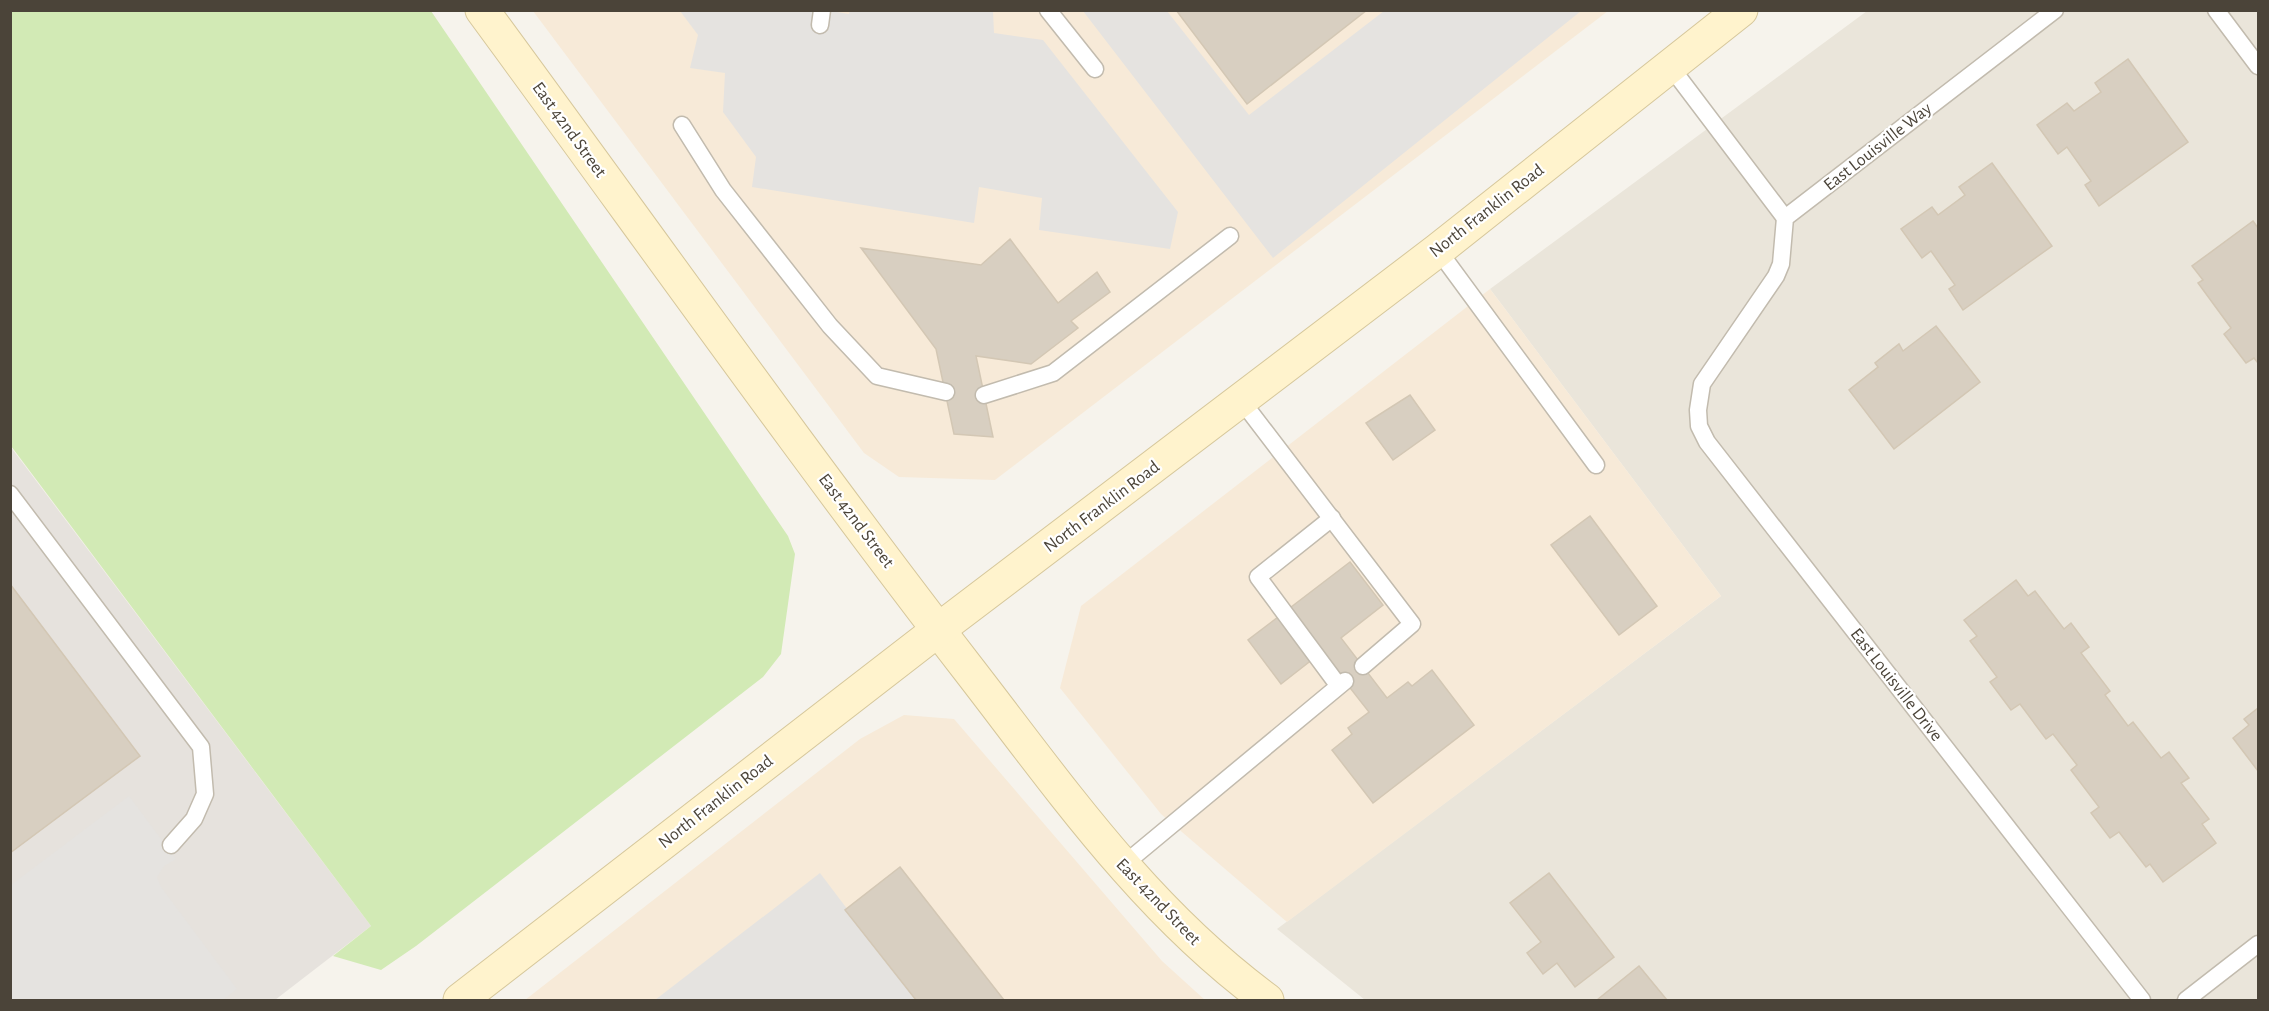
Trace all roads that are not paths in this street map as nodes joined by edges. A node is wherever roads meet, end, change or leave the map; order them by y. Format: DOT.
graph roads {
  1 [pos="482,10"];
  2 [pos="1048,10"];
  3 [pos="1741,10"];
  4 [pos="2055,10"];
  5 [pos="2216,10"];
  6 [pos="1670,66"];
  7 [pos="2259,66"];
  8 [pos="1095,69"];
  9 [pos="682,125"];
  10 [pos="1785,218"];
  11 [pos="1230,236"];
  12 [pos="1438,250"];
  13 [pos="946,392"];
  14 [pos="984,395"];
  15 [pos="1241,400"];
  16 [pos="1596,465"];
  17 [pos="10,494"];
  18 [pos="1332,518"];
  19 [pos="938,630"];
  20 [pos="1363,666"];
  21 [pos="171,845"];
  22 [pos="1122,866"];
  23 [pos="2259,944"];
  24 [pos="460,1000"];
  25 [pos="1267,1000"];
  26 [pos="2142,1000"];
  27 [pos="2186,1000"];
  1 -- 19 [label="main road, East 42nd Street"];
  2 -- 8 [label="lane"];
  3 -- 6 [label="main road, North Franklin Road"];
  4 -- 10 [label="lane, East Louisville Way"];
  5 -- 7 [label="lane"];
  6 -- 10 [label="lane"];
  6 -- 12 [label="main road, North Franklin Road"];
  9 -- 13 [label="lane"];
  10 -- 26 [label="lane, East Louisville Drive"];
  11 -- 14 [label="lane"];
  12 -- 15 [label="main road, North Franklin Road"];
  12 -- 16 [label="lane"];
  15 -- 18 [label="lane"];
  15 -- 19 [label="main road, North Franklin Road"];
  17 -- 21 [label="lane"];
  18 -- 20 [label="lane"];
  18 -- 22 [label="lane"];
  19 -- 22 [label="main road, East 42nd Street"];
  19 -- 24 [label="main road, North Franklin Road"];
  22 -- 25 [label="main road, East 42nd Street"];
  23 -- 27 [label="lane"];
}
